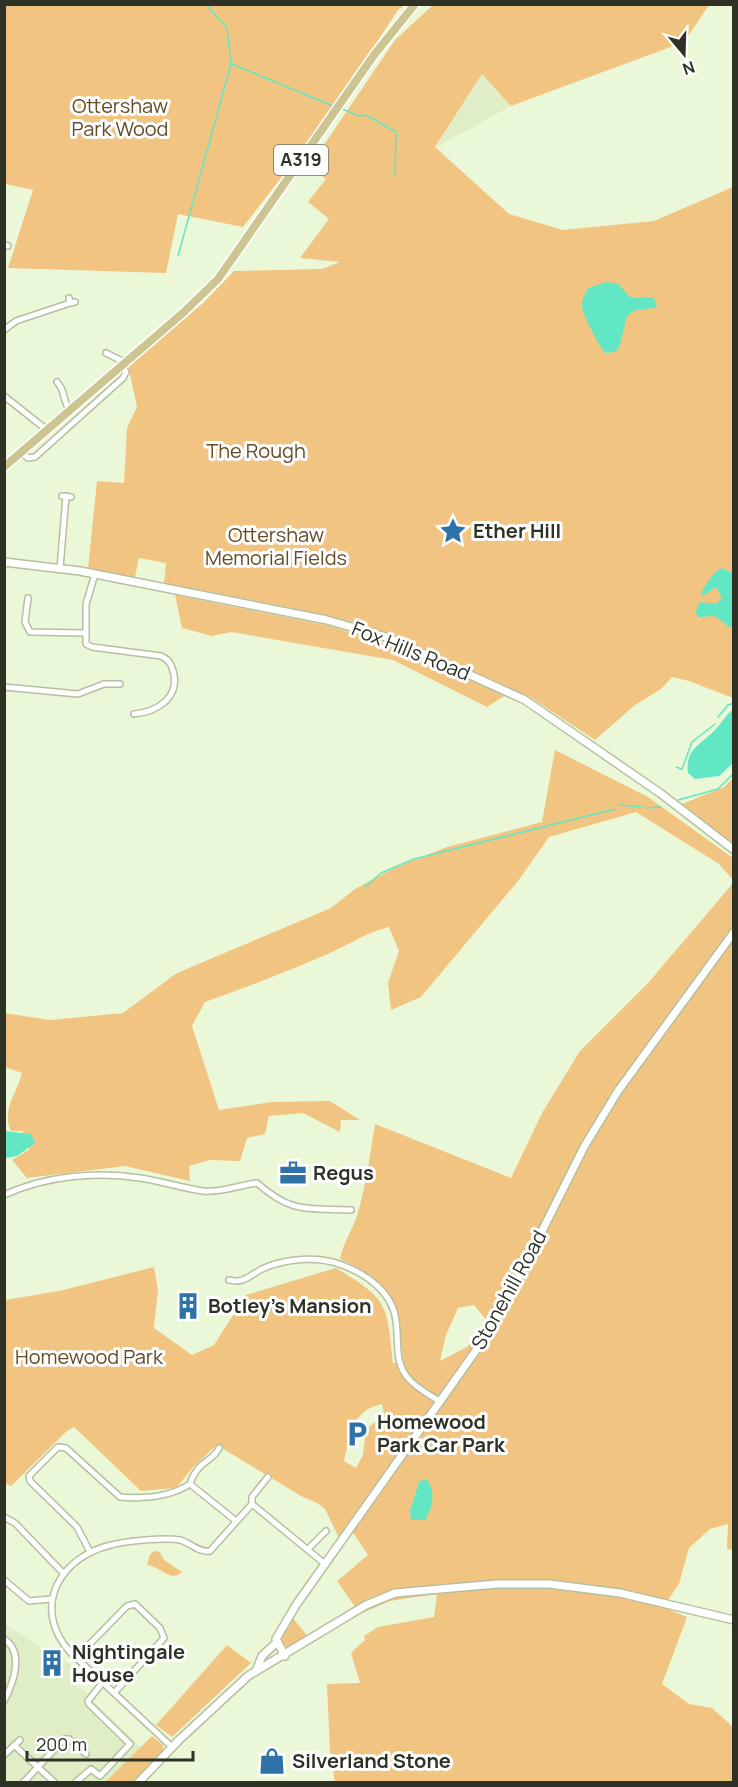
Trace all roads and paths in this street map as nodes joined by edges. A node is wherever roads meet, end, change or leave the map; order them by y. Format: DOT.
graph roads {
  1 [pos="415,4"];
  2 [pos="71,301"];
  3 [pos="4,330"];
  4 [pos="106,353"];
  5 [pos="122,363"];
  6 [pos="57,382"];
  7 [pos="4,396"];
  8 [pos="70,410"];
  9 [pos="47,430"];
  10 [pos="21,452"];
  11 [pos="4,467"];
  12 [pos="66,497"];
  13 [pos="4,562"];
  14 [pos="60,568"];
  15 [pos="95,574"];
  16 [pos="28,598"];
  17 [pos="85,633"];
  18 [pos="120,684"];
  19 [pos="4,687"];
  20 [pos="134,714"];
  21 [pos="734,850"];
  22 [pos="734,932"];
  23 [pos="4,1195"];
  24 [pos="351,1210"];
  25 [pos="229,1280"];
  26 [pos="441,1402"];
  27 [pos="219,1448"];
  28 [pos="268,1477"];
  29 [pos="190,1484"];
  30 [pos="252,1504"];
  31 [pos="4,1517"];
  32 [pos="236,1521"];
  33 [pos="326,1531"];
  34 [pos="308,1549"];
  35 [pos="90,1552"];
  36 [pos="325,1564"];
  37 [pos="64,1574"];
  38 [pos="4,1580"];
  39 [pos="51,1599"];
  40 [pos="734,1620"];
  41 [pos="4,1639"];
  42 [pos="276,1643"];
  43 [pos="285,1656"];
  44 [pos="77,1657"];
  45 [pos="256,1671"];
  46 [pos="103,1682"];
  47 [pos="114,1693"];
  48 [pos="4,1701"];
  49 [pos="20,1740"];
  50 [pos="15,1746"];
  51 [pos="172,1747"];
  52 [pos="86,1754"];
  53 [pos="4,1755"];
  54 [pos="38,1767"];
  55 [pos="24,1782"];
  56 [pos="54,1782"];
  57 [pos="76,1782"];
  58 [pos="139,1782"];
  1 -- 5 [label="main road, A319"];
  2 -- 3 [label="street"];
  4 -- 5 [label="street"];
  5 -- 8 [label="main road, A319"];
  5 -- 10 [label="street"];
  6 -- 8 [label="street"];
  7 -- 9 [label="street"];
  8 -- 9 [label="main road, A319"];
  9 -- 10 [label="main road, A319"];
  10 -- 11 [label="main road, A319"];
  12 -- 14 [label="street"];
  13 -- 14 [label="street, Fox Hills Road"];
  14 -- 15 [label="street, Fox Hills Road"];
  15 -- 17 [label="street"];
  15 -- 21 [label="street, Fox Hills Road"];
  16 -- 17 [label="street"];
  17 -- 20 [label="street"];
  18 -- 19 [label="street"];
  22 -- 26 [label="street, Stonehill Road"];
  23 -- 24 [label="street"];
  25 -- 26 [label="street"];
  26 -- 36 [label="street, Stonehill Road"];
  27 -- 29 [label="street"];
  28 -- 30 [label="street"];
  29 -- 32 [label="street"];
  29 -- 35 [label="street"];
  30 -- 32 [label="street"];
  30 -- 34 [label="street"];
  31 -- 37 [label="street"];
  32 -- 35 [label="street"];
  33 -- 34 [label="street"];
  34 -- 36 [label="street"];
  35 -- 37 [label="street"];
  36 -- 42 [label="street, Stonehill Road"];
  37 -- 39 [label="street"];
  38 -- 39 [label="street"];
  39 -- 44 [label="street"];
  40 -- 43 [label="street"];
  41 -- 48 [label="street"];
  42 -- 43 [label="street"];
  42 -- 45 [label="street, Stonehill Road"];
  43 -- 45 [label="street"];
  44 -- 46 [label="street"];
  44 -- 47 [label="street"];
  45 -- 51 [label="street"];
  46 -- 47 [label="street"];
  46 -- 57 [label="street"];
  47 -- 51 [label="street"];
  49 -- 50 [label="street"];
  50 -- 53 [label="street"];
  50 -- 54 [label="street"];
  51 -- 58 [label="street"];
  52 -- 54 [label="street"];
  54 -- 55 [label="street"];
  54 -- 56 [label="street"];
}
